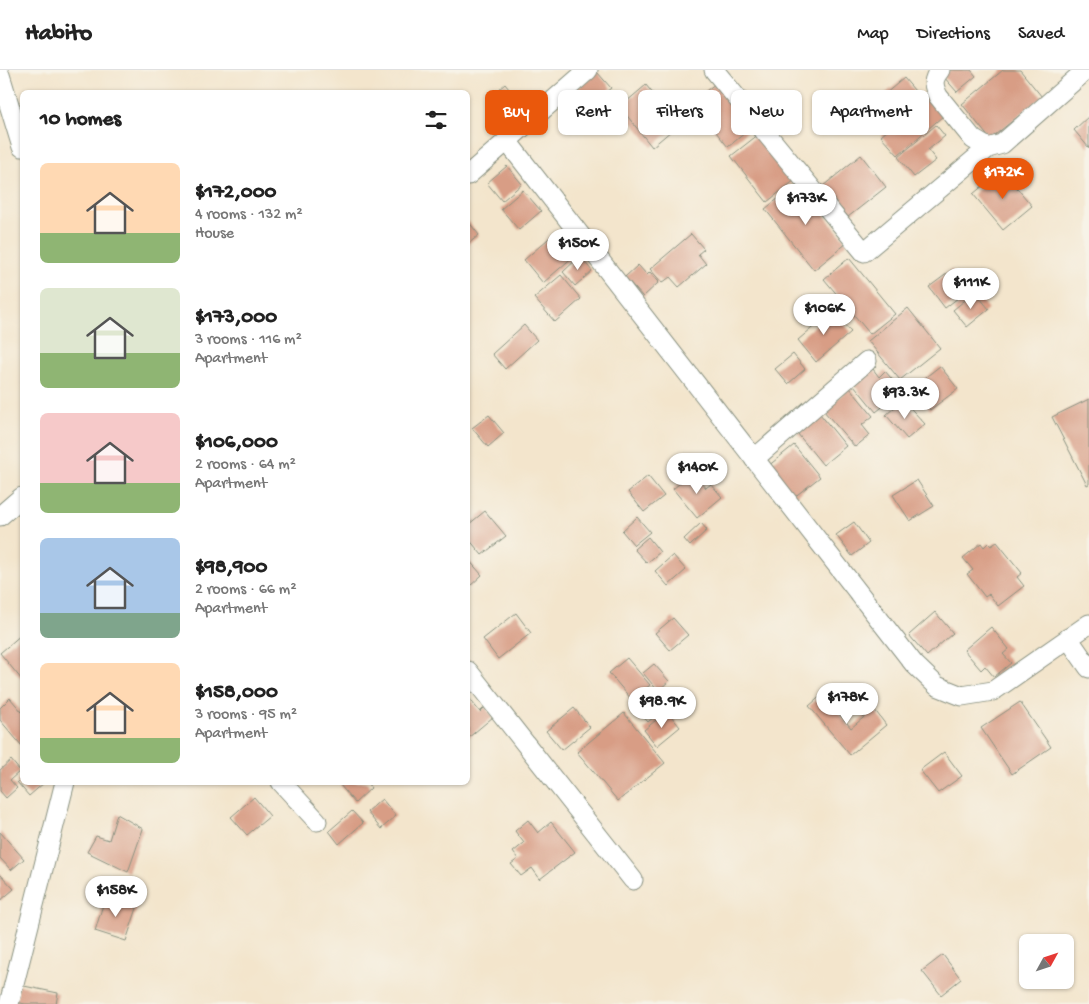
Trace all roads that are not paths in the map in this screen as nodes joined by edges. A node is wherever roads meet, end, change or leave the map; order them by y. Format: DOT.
graph roads {
  1 [pos="588,70"];
  2 [pos="714,70"];
  3 [pos="940,70"];
  4 [pos="1086,70"];
  5 [pos="0,76"];
  6 [pos="20,141"];
  7 [pos="507,141"];
  8 [pos="988,148"];
  9 [pos="470,173"];
  10 [pos="867,361"];
  11 [pos="754,459"];
  12 [pos="20,499"];
  13 [pos="0,516"];
  14 [pos="1089,624"];
  15 [pos="1068,638"];
  16 [pos="1089,668"];
  17 [pos="470,674"];
  18 [pos="64,785"];
  19 [pos="284,785"];
  20 [pos="316,821"];
  21 [pos="633,880"];
  22 [pos="9,1004"];
  1 -- 7 [label="street"];
  2 -- 8 [label="street"];
  3 -- 8 [label="street"];
  4 -- 8 [label="street"];
  5 -- 6 [label="street"];
  7 -- 9 [label="street"];
  7 -- 11 [label="street"];
  10 -- 11 [label="street"];
  11 -- 15 [label="street"];
  12 -- 13 [label="street"];
  14 -- 15 [label="street"];
  15 -- 16 [label="street"];
  17 -- 21 [label="street"];
  18 -- 22 [label="street"];
  19 -- 20 [label="street"];
}
